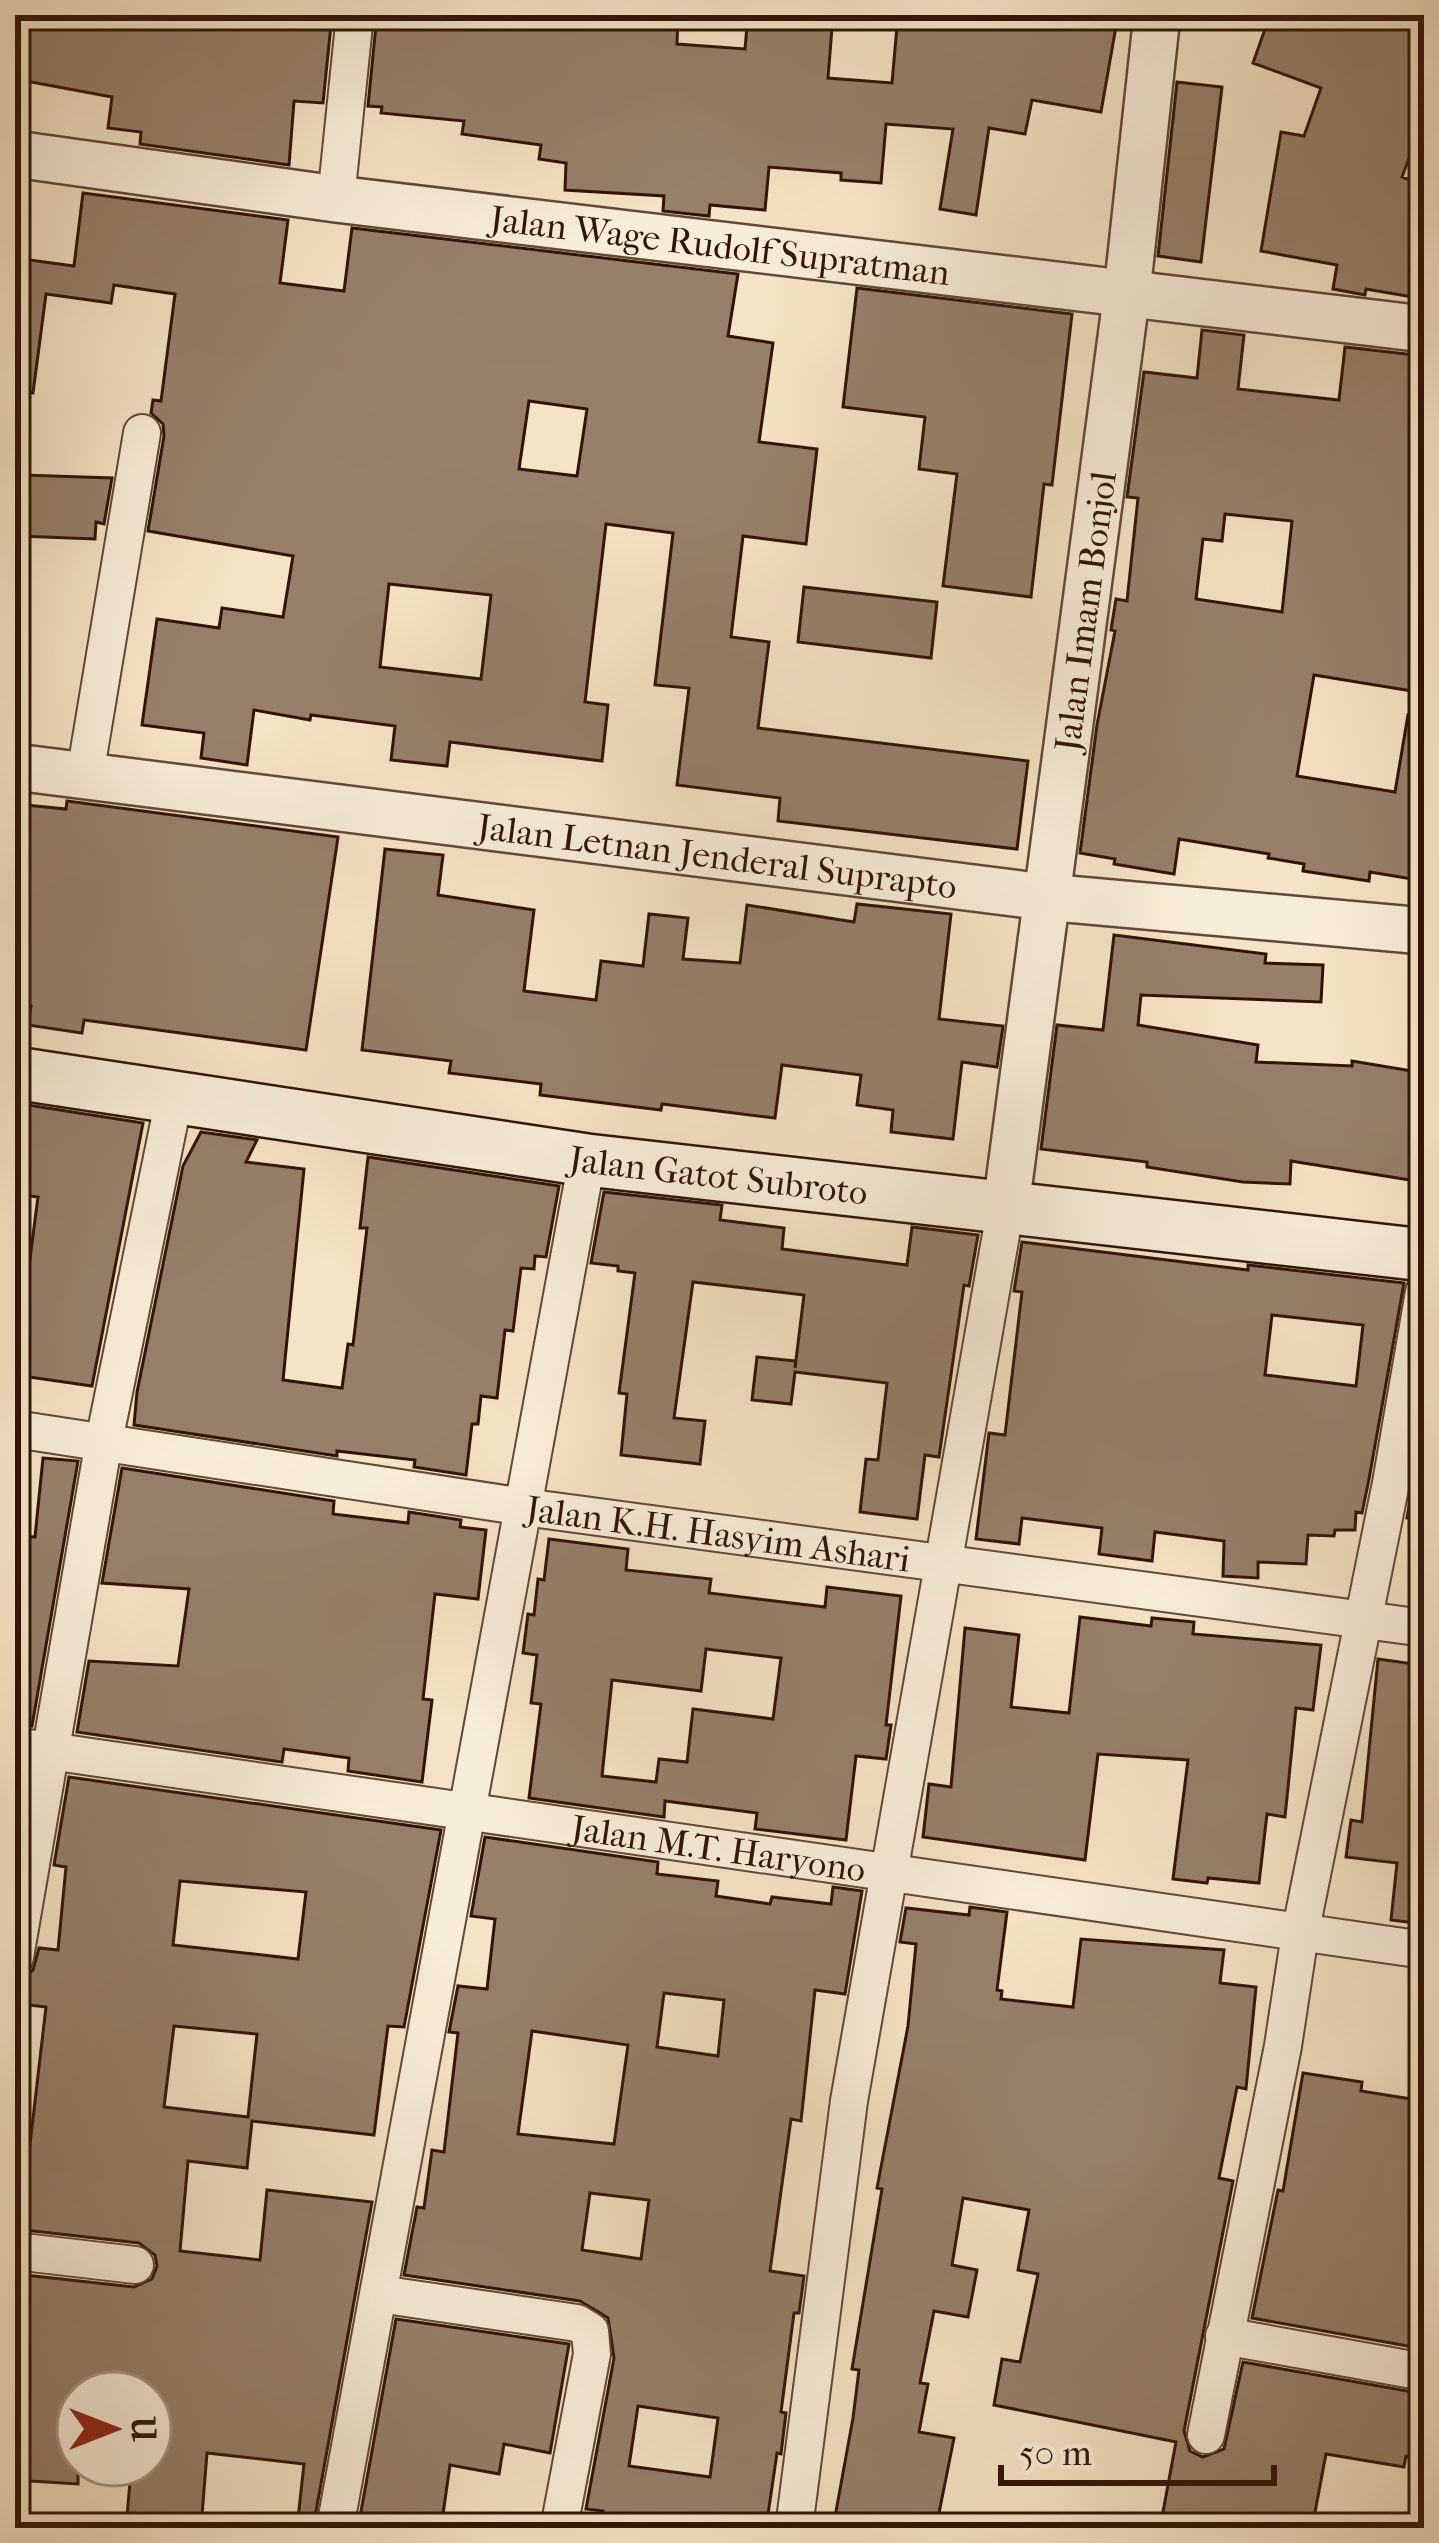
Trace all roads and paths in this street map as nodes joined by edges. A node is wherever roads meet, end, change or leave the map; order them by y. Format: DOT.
graph roads {
  1 [pos="355,15"];
  2 [pos="1157,15"];
  3 [pos="15,154"];
  4 [pos="336,199"];
  5 [pos="1127,292"];
  6 [pos="1424,328"];
  7 [pos="142,434"];
  8 [pos="15,767"];
  9 [pos="85,775"];
  10 [pos="1045,897"];
  11 [pos="1424,931"];
  12 [pos="15,1073"];
  13 [pos="175,1099"];
  14 [pos="587,1160"];
  15 [pos="1006,1206"];
  16 [pos="1424,1256"];
  17 [pos="1424,1292"];
  18 [pos="15,1429"];
  19 [pos="104,1442"];
  20 [pos="524,1507"];
  21 [pos="945,1561"];
  22 [pos="1364,1621"];
  23 [pos="1424,1628"];
  24 [pos="15,1746"];
  25 [pos="52,1753"];
  26 [pos="466,1809"];
  27 [pos="890,1874"];
  28 [pos="1300,1934"];
  29 [pos="1424,1950"];
  30 [pos="15,1957"];
  31 [pos="15,2251"];
  32 [pos="135,2265"];
  33 [pos="379,2294"];
  34 [pos="1224,2336"];
  35 [pos="1424,2372"];
  36 [pos="1206,2435"];
  37 [pos="335,2528"];
  38 [pos="559,2528"];
  39 [pos="794,2528"];
  1 -- 4 [label="street"];
  2 -- 5 [label="street, Jalan Imam Bonjol"];
  3 -- 4 [label="street, Jalan Wage Rudolf Supratman"];
  4 -- 5 [label="street, Jalan Wage Rudolf Supratman"];
  5 -- 6 [label="street, Jalan Wage Rudolf Supratman"];
  5 -- 10 [label="street, Jalan Imam Bonjol"];
  7 -- 9 [label="street"];
  8 -- 9 [label="street, Jalan Letnan Jenderal Suprapto"];
  9 -- 10 [label="street, Jalan Letnan Jenderal Suprapto"];
  10 -- 11 [label="street, Jalan Letnan Jenderal Suprapto"];
  10 -- 15 [label="street, Jalan Imam Bonjol"];
  12 -- 13 [label="main road, Jalan Gatot Subroto"];
  13 -- 14 [label="main road, Jalan Gatot Subroto"];
  13 -- 19 [label="street"];
  14 -- 15 [label="main road, Jalan Gatot Subroto"];
  14 -- 20 [label="street"];
  15 -- 16 [label="main road, Jalan Gatot Subroto"];
  15 -- 21 [label="street"];
  17 -- 22 [label="street"];
  18 -- 19 [label="street, Jalan K.H. Hasyim Ashari"];
  19 -- 20 [label="street, Jalan K.H. Hasyim Ashari"];
  19 -- 25 [label="street"];
  20 -- 21 [label="street, Jalan K.H. Hasyim Ashari"];
  20 -- 26 [label="street"];
  21 -- 22 [label="street, Jalan K.H. Hasyim Ashari"];
  21 -- 27 [label="street"];
  22 -- 23 [label="street, Jalan K.H. Hasyim Ashari"];
  22 -- 28 [label="street"];
  24 -- 25 [label="street, Jalan M.T. Haryono"];
  25 -- 26 [label="street, Jalan M.T. Haryono"];
  25 -- 30 [label="street"];
  26 -- 27 [label="street, Jalan M.T. Haryono"];
  26 -- 33 [label="street"];
  27 -- 28 [label="street, Jalan M.T. Haryono"];
  27 -- 39 [label="street"];
  28 -- 29 [label="street, Jalan M.T. Haryono"];
  28 -- 34 [label="street"];
  31 -- 32 [label="street"];
  33 -- 37 [label="street"];
  33 -- 38 [label="street"];
  34 -- 35 [label="street"];
  34 -- 36 [label="street"];
}
